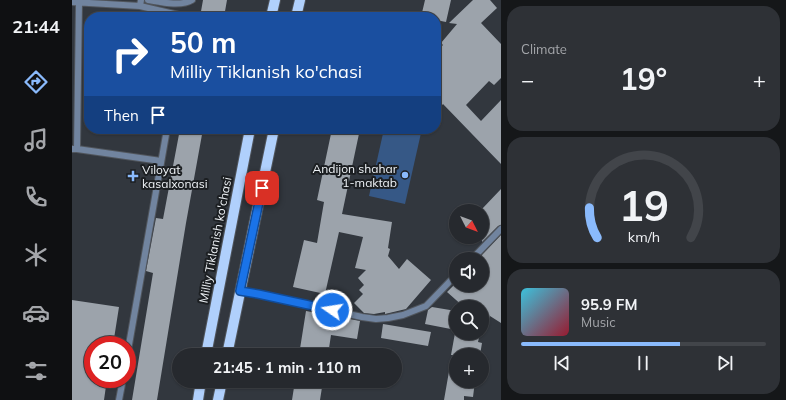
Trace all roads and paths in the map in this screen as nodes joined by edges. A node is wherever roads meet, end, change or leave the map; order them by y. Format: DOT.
graph roads {
  1 [pos="148,0"];
  2 [pos="192,0"];
  3 [pos="274,0"];
  4 [pos="300,0"];
  5 [pos="72,2"];
  6 [pos="79,3"];
  7 [pos="141,3"];
  8 [pos="171,12"];
  9 [pos="272,12"];
  10 [pos="297,12"];
  11 [pos="166,134"];
  12 [pos="249,134"];
  13 [pos="273,134"];
  14 [pos="74,149"];
  15 [pos="161,161"];
  16 [pos="501,229"];
  17 [pos="479,252"];
  18 [pos="449,282"];
  19 [pos="240,291"];
  20 [pos="130,336"];
  21 [pos="207,348"];
  22 [pos="228,348"];
  23 [pos="121,388"];
  24 [pos="200,388"];
  25 [pos="221,388"];
  26 [pos="119,400"];
  27 [pos="198,400"];
  28 [pos="218,400"];
  1 -- 2 [label="lane"];
  3 -- 9 [label="main road"];
  4 -- 10 [label="main road"];
  5 -- 6 [label="lane"];
  6 -- 7 [label="lane"];
  6 -- 14 [label="lane"];
  7 -- 8 [label="lane"];
  11 -- 15 [label="lane"];
  12 -- 21 [label="main road, Milliy Tiklanish ko'chasi"];
  13 -- 19 [label="main road"];
  14 -- 15 [label="lane"];
  15 -- 20 [label="lane"];
  16 -- 17 [label="lane"];
  18 -- 19 [label="lane"];
  19 -- 22 [label="main road"];
  23 -- 26 [label="lane"];
  24 -- 27 [label="main road"];
  25 -- 28 [label="main road"];
}
